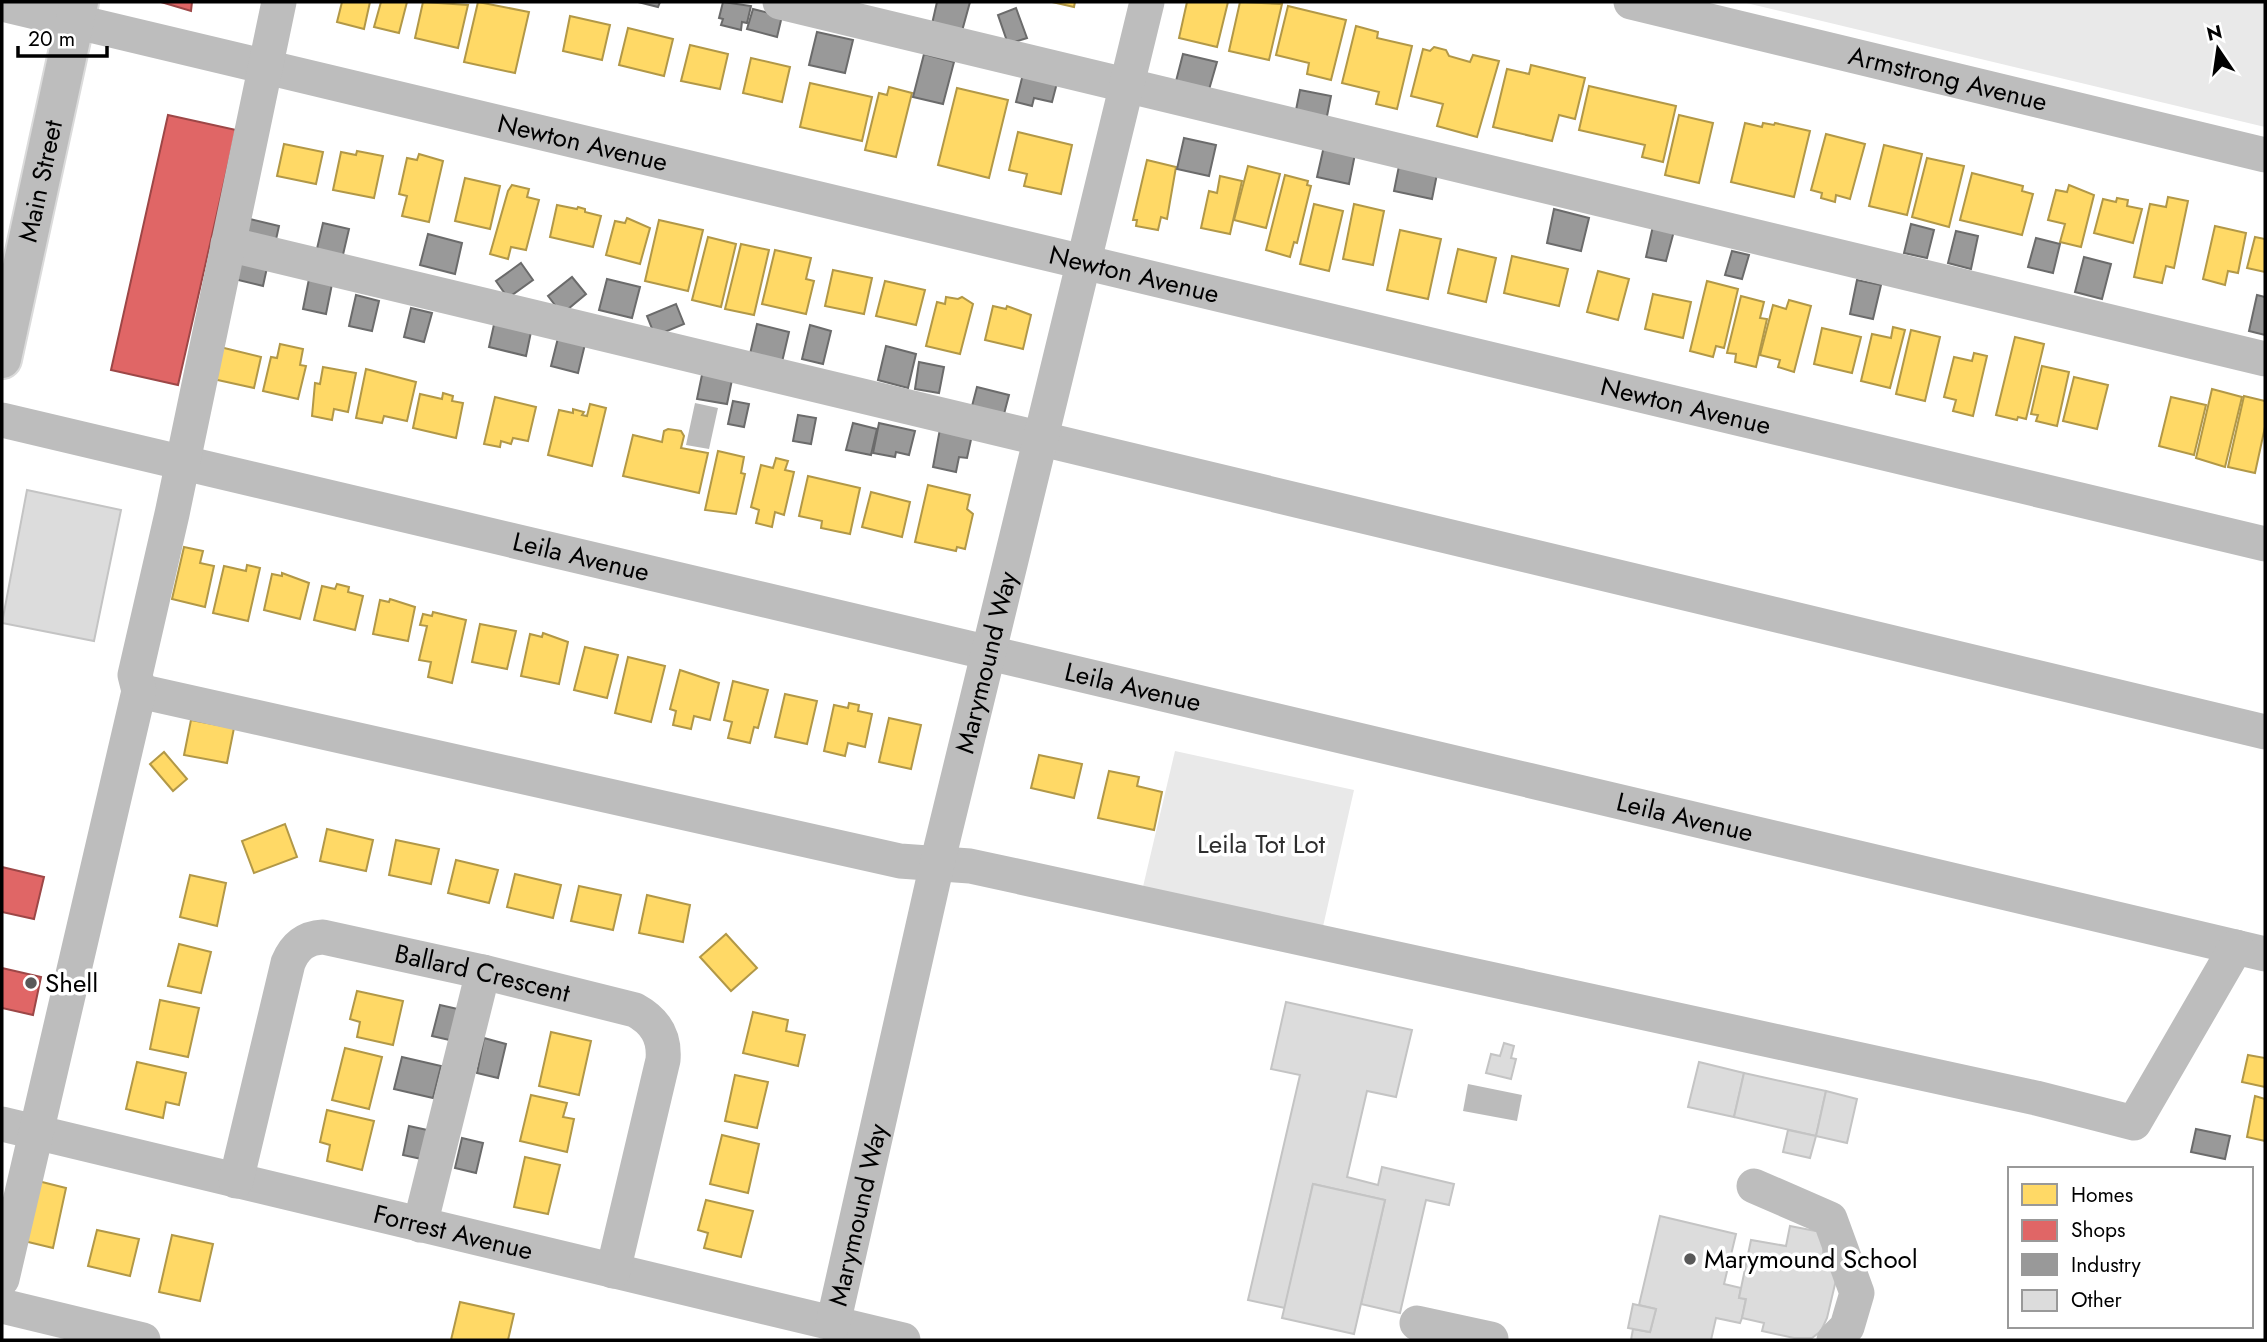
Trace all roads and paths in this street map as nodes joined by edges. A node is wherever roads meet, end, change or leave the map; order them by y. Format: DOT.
graph roads {
  1 [pos="279,2"];
  2 [pos="780,2"];
  3 [pos="1147,2"];
  4 [pos="1631,2"];
  5 [pos="2,4"];
  6 [pos="77,11"];
  7 [pos="265,65"];
  8 [pos="1128,85"];
  9 [pos="2265,155"];
  10 [pos="228,243"];
  11 [pos="1083,262"];
  12 [pos="2,359"];
  13 [pos="2265,359"];
  14 [pos="2,420"];
  15 [pos="1042,437"];
  16 [pos="181,464"];
  17 [pos="2265,544"];
  18 [pos="989,652"];
  19 [pos="139,691"];
  20 [pos="2265,732"];
  21 [pos="937,864"];
  22 [pos="2250,950"];
  23 [pos="483,972"];
  24 [pos="2,1125"];
  25 [pos="35,1133"];
  26 [pos="236,1181"];
  27 [pos="1754,1186"];
  28 [pos="420,1224"];
  29 [pos="613,1271"];
  30 [pos="2,1279"];
  31 [pos="2,1306"];
  32 [pos="1417,1323"];
  33 [pos="833,1324"];
  34 [pos="143,1340"];
  35 [pos="903,1340"];
  36 [pos="1492,1340"];
  37 [pos="1834,1340"];
  1 -- 7 [label="street"];
  2 -- 8 [label="street"];
  3 -- 8 [label="street, Marymound Way"];
  4 -- 9 [label="street, Armstrong Avenue"];
  5 -- 6 [label="street, Newton Avenue"];
  6 -- 7 [label="street, Newton Avenue"];
  6 -- 12 [label="main road, Main Street"];
  7 -- 10 [label="street"];
  7 -- 11 [label="street, Newton Avenue"];
  8 -- 11 [label="street, Marymound Way"];
  8 -- 13 [label="street"];
  10 -- 15 [label="street"];
  10 -- 16 [label="street"];
  11 -- 15 [label="street, Marymound Way"];
  11 -- 17 [label="street, Newton Avenue"];
  14 -- 16 [label="street, Leila Avenue"];
  15 -- 18 [label="street, Marymound Way"];
  15 -- 20 [label="street"];
  16 -- 18 [label="street, Leila Avenue"];
  16 -- 19 [label="street"];
  18 -- 21 [label="street, Marymound Way"];
  18 -- 22 [label="street, Leila Avenue"];
  19 -- 21 [label="street"];
  19 -- 25 [label="street"];
  21 -- 22 [label="street"];
  21 -- 33 [label="street, Marymound Way"];
  23 -- 26 [label="street, Ballard Crescent"];
  23 -- 28 [label="street"];
  23 -- 29 [label="street, Ballard Crescent"];
  24 -- 25 [label="street, Forrest Avenue"];
  25 -- 26 [label="street, Forrest Avenue"];
  25 -- 30 [label="street"];
  26 -- 28 [label="street, Forrest Avenue"];
  27 -- 37 [label="street"];
  28 -- 29 [label="street, Forrest Avenue"];
  29 -- 33 [label="street, Forrest Avenue"];
  31 -- 34 [label="street"];
  32 -- 36 [label="street"];
  33 -- 35 [label="street, Forrest Avenue"];
}
